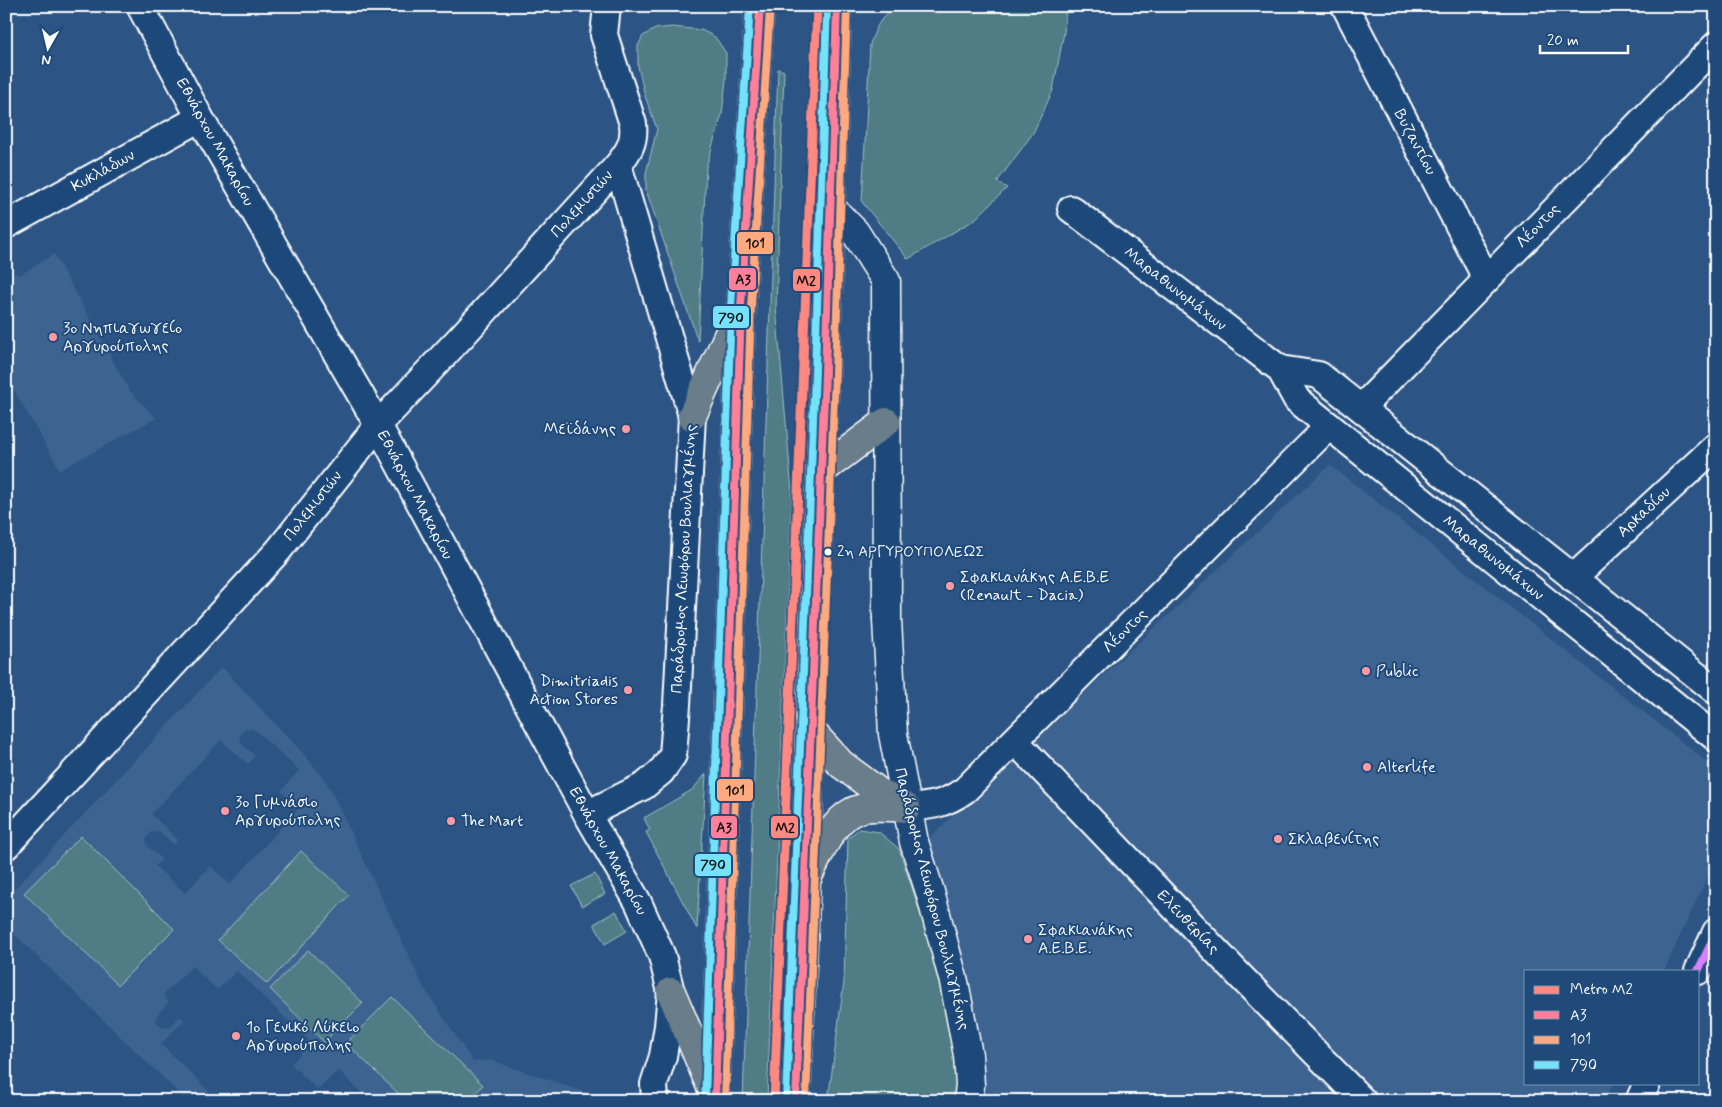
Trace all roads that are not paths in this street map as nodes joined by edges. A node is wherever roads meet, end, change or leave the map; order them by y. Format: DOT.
graph roads {
  1 [pos="140,6"];
  2 [pos="607,6"];
  3 [pos="760,6"];
  4 [pos="837,6"];
  5 [pos="1344,6"];
  6 [pos="1716,45"];
  7 [pos="200,118"];
  8 [pos="618,165"];
  9 [pos="830,207"];
  10 [pos="1071,209"];
  11 [pos="6,225"];
  12 [pos="1486,278"];
  13 [pos="741,307"];
  14 [pos="1280,370"];
  15 [pos="1361,408"];
  16 [pos="692,416"];
  17 [pos="886,422"];
  18 [pos="378,425"];
  19 [pos="1330,426"];
  20 [pos="1716,446"];
  21 [pos="820,471"];
  22 [pos="1573,578"];
  23 [pos="1716,691"];
  24 [pos="810,730"];
  25 [pos="1716,738"];
  26 [pos="1015,741"];
  27 [pos="906,808"];
  28 [pos="587,814"];
  29 [pos="6,846"];
  30 [pos="806,879"];
  31 [pos="1716,932"];
  32 [pos="1698,970"];
  33 [pos="671,992"];
  34 [pos="1647,1084"];
  35 [pos="652,1095"];
  36 [pos="715,1099"];
  37 [pos="796,1101"];
  38 [pos="968,1101"];
  39 [pos="1363,1101"];
  40 [pos="1639,1101"];
  1 -- 7 [label="street, Εθνάρχου Μακαρίου"];
  2 -- 8 [label="street"];
  3 -- 13 [label="main road"];
  4 -- 9 [label="main road"];
  5 -- 12 [label="street, Βυζαντίου"];
  6 -- 12 [label="street, Λέοντος"];
  7 -- 11 [label="street, Κυκλάδων"];
  7 -- 18 [label="street, Εθνάρχου Μακαρίου"];
  8 -- 16 [label="street, Παράδρομος Λεωφόρου Βουλιαγμένης"];
  8 -- 18 [label="street, Πολεμιστών"];
  9 -- 17 [label="street, Παράδρομος Λεωφόρου Βουλιαγμένης"];
  9 -- 21 [label="main road"];
  10 -- 14 [label="street, Μαραθωνομάχων"];
  12 -- 15 [label="street, Λέοντος"];
  13 -- 16 [label="main road"];
  13 -- 36 [label="main road"];
  14 -- 15 [label="street"];
  14 -- 19 [label="street, Μαραθωνομάχων"];
  15 -- 22 [label="street"];
  16 -- 28 [label="street, Παράδρομος Λεωφόρου Βουλιαγμένης"];
  17 -- 21 [label="main road"];
  17 -- 27 [label="street, Παράδρομος Λεωφόρου Βουλιαγμένης"];
  18 -- 28 [label="street, Εθνάρχου Μακαρίου"];
  18 -- 29 [label="street, Πολεμιστών"];
  19 -- 25 [label="street, Μαραθωνομάχων"];
  19 -- 26 [label="street, Λέοντος"];
  20 -- 22 [label="street, Αρκαδίου"];
  21 -- 24 [label="main road"];
  22 -- 23 [label="street"];
  24 -- 27 [label="main road"];
  24 -- 30 [label="main road"];
  26 -- 27 [label="street, Λέοντος"];
  26 -- 39 [label="street, Ελευθερίας"];
  27 -- 30 [label="main road"];
  27 -- 38 [label="street, Παράδρομος Λεωφόρου Βουλιαγμένης"];
  28 -- 33 [label="street, Εθνάρχου Μακαρίου"];
  30 -- 37 [label="main road"];
  31 -- 32 [label="street"];
  33 -- 35 [label="street"];
  33 -- 36 [label="main road"];
  34 -- 40 [label="street"];
}
